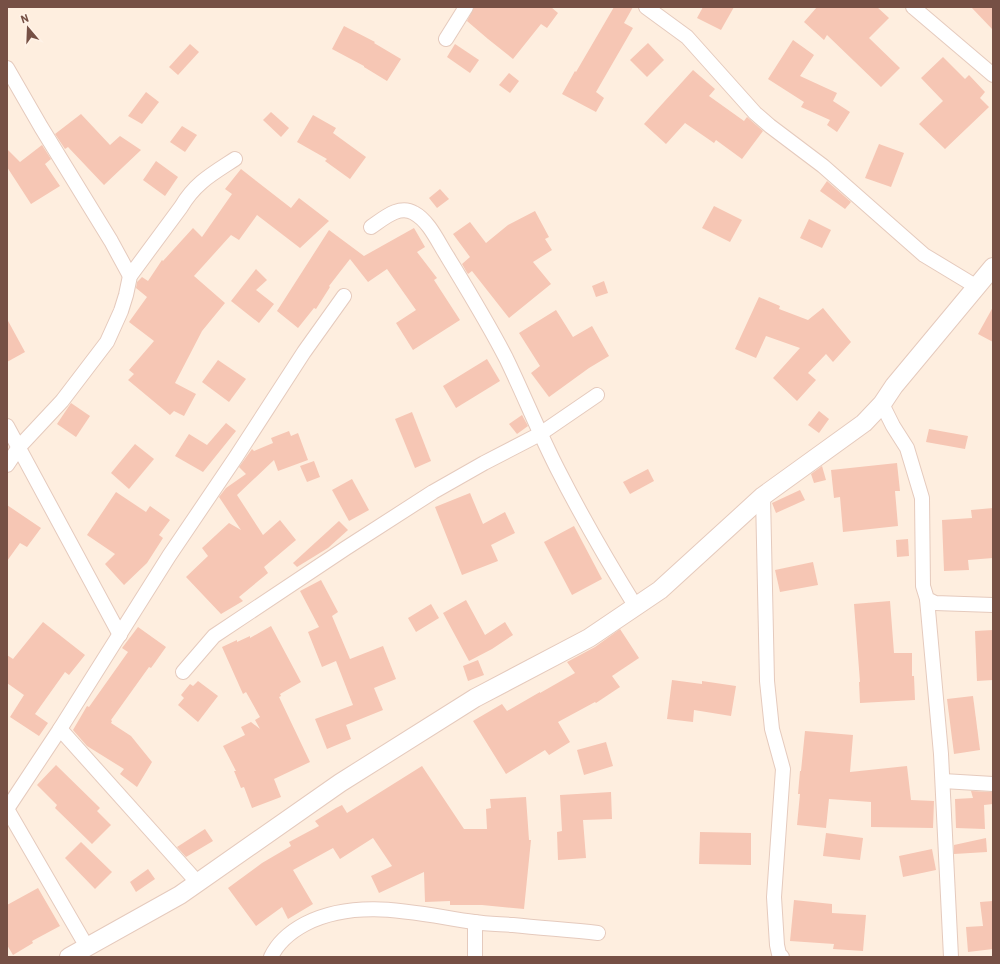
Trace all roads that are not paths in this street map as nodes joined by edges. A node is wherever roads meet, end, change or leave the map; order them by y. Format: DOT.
graph roads {
  1 [pos="466,7"];
  2 [pos="646,7"];
  3 [pos="913,7"];
  4 [pos="446,39"];
  5 [pos="7,68"];
  6 [pos="993,75"];
  7 [pos="234,159"];
  8 [pos="371,227"];
  9 [pos="993,267"];
  10 [pos="130,276"];
  11 [pos="977,287"];
  12 [pos="344,296"];
  13 [pos="597,396"];
  14 [pos="882,404"];
  15 [pos="7,426"];
  16 [pos="540,434"];
  17 [pos="19,446"];
  18 [pos="7,465"];
  19 [pos="763,496"];
  20 [pos="927,598"];
  21 [pos="993,604"];
  22 [pos="636,607"];
  23 [pos="120,634"];
  24 [pos="183,672"];
  25 [pos="60,729"];
  26 [pos="943,781"];
  27 [pos="993,784"];
  28 [pos="7,809"];
  29 [pos="198,883"];
  30 [pos="475,922"];
  31 [pos="598,933"];
  32 [pos="87,947"];
  33 [pos="69,957"];
  34 [pos="271,957"];
  35 [pos="475,957"];
  36 [pos="782,957"];
  37 [pos="951,957"];
  1 -- 4 [label="street"];
  2 -- 11 [label="street"];
  3 -- 6 [label="street"];
  5 -- 10 [label="street"];
  7 -- 10 [label="street"];
  8 -- 16 [label="street"];
  9 -- 11 [label="street"];
  10 -- 17 [label="street"];
  11 -- 14 [label="street"];
  12 -- 23 [label="street"];
  13 -- 16 [label="street"];
  14 -- 19 [label="street"];
  14 -- 20 [label="street"];
  15 -- 17 [label="street"];
  16 -- 22 [label="street"];
  16 -- 24 [label="street"];
  17 -- 18 [label="street"];
  17 -- 23 [label="street"];
  19 -- 22 [label="street"];
  19 -- 36 [label="street"];
  20 -- 21 [label="street"];
  20 -- 26 [label="street"];
  22 -- 29 [label="street"];
  23 -- 25 [label="street"];
  25 -- 28 [label="street"];
  25 -- 29 [label="street"];
  26 -- 27 [label="street"];
  26 -- 37 [label="street"];
  28 -- 32 [label="street"];
  29 -- 32 [label="street"];
  30 -- 31 [label="street"];
  30 -- 34 [label="street"];
  30 -- 35 [label="street"];
  32 -- 33 [label="street"];
}
